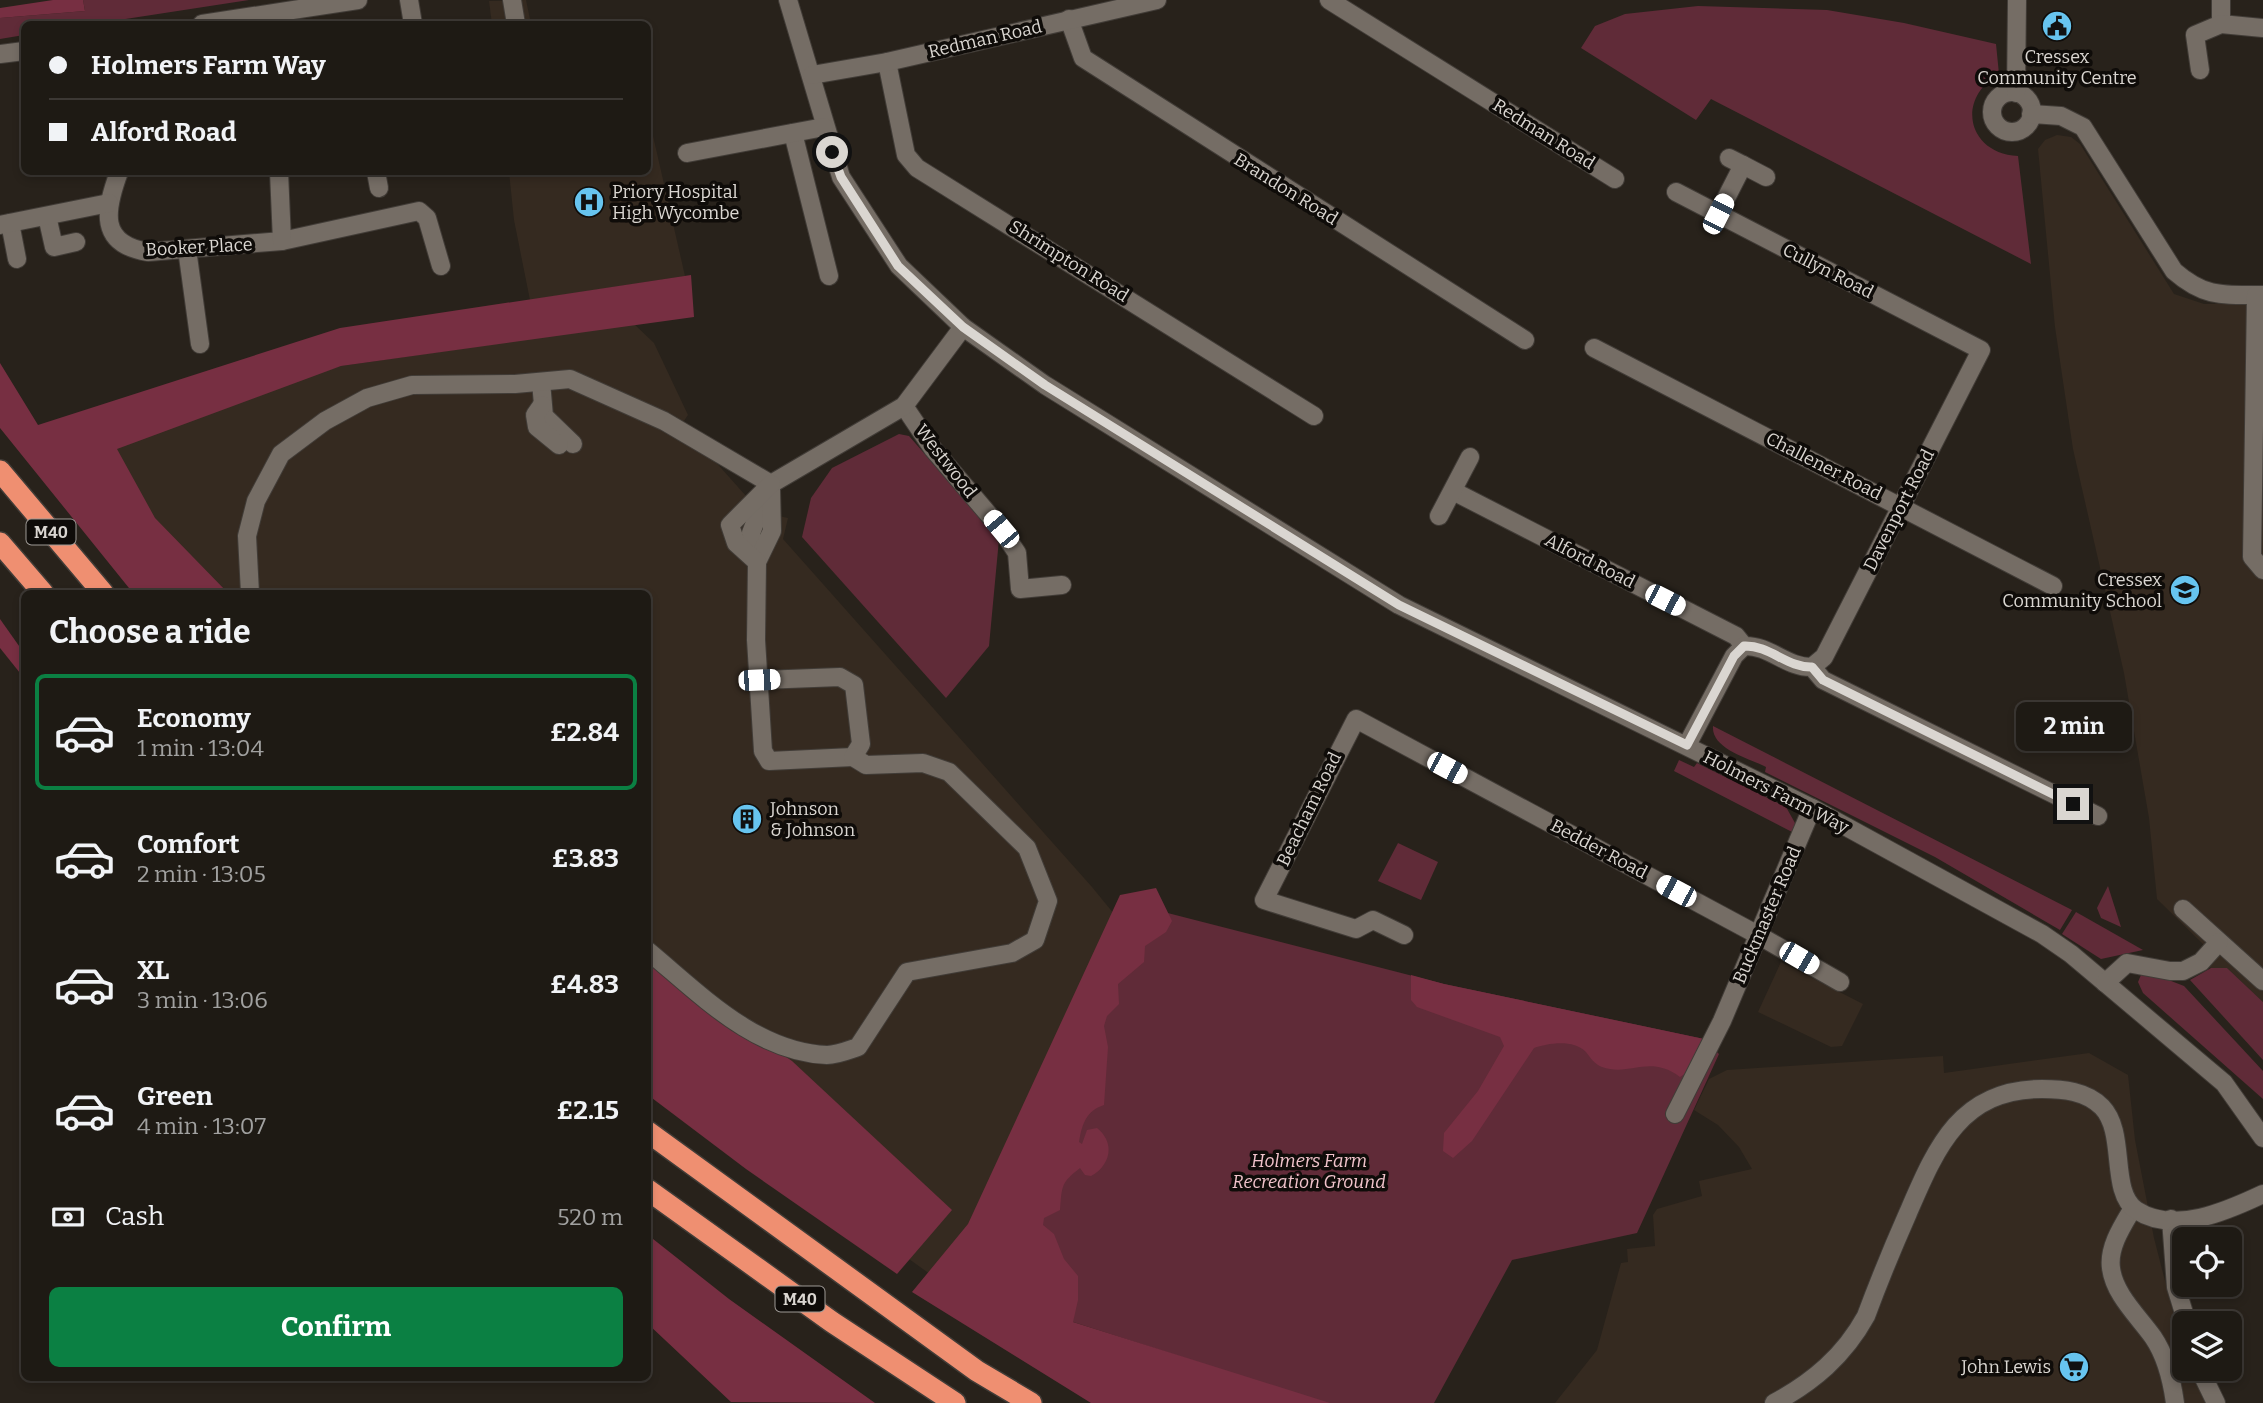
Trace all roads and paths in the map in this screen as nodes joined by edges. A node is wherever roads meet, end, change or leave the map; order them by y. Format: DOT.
graph roads {
  1 [pos="358,0"];
  2 [pos="409,0"];
  3 [pos="512,0"];
  4 [pos="788,0"];
  5 [pos="1157,0"];
  6 [pos="1329,0"];
  7 [pos="2017,0"];
  8 [pos="2221,0"];
  9 [pos="324,3"];
  10 [pos="1069,19"];
  11 [pos="219,21"];
  12 [pos="412,21"];
  13 [pos="516,21"];
  14 [pos="2221,24"];
  15 [pos="2263,28"];
  16 [pos="21,51"];
  17 [pos="0,54"];
  18 [pos="887,62"];
  19 [pos="2200,70"];
  20 [pos="812,75"];
  21 [pos="2016,93"];
  22 [pos="2031,114"];
  23 [pos="824,127"];
  24 [pos="793,134"];
  25 [pos="687,153"];
  26 [pos="118,175"];
  27 [pos="279,175"];
  28 [pos="1766,177"];
  29 [pos="1615,179"];
  30 [pos="1676,192"];
  31 [pos="109,203"];
  32 [pos="1718,214"];
  33 [pos="47,216"];
  34 [pos="13,223"];
  35 [pos="282,241"];
  36 [pos="76,242"];
  37 [pos="187,249"];
  38 [pos="15,259"];
  39 [pos="441,266"];
  40 [pos="829,276"];
  41 [pos="2260,295"];
  42 [pos="963,327"];
  43 [pos="1525,340"];
  44 [pos="200,344"];
  45 [pos="1594,348"];
  46 [pos="1981,350"];
  47 [pos="541,382"];
  48 [pos="904,406"];
  49 [pos="1314,416"];
  50 [pos="571,444"];
  51 [pos="1470,457"];
  52 [pos="0,471"];
  53 [pos="771,484"];
  54 [pos="1453,491"];
  55 [pos="1902,506"];
  56 [pos="1439,516"];
  57 [pos="0,543"];
  58 [pos="757,562"];
  59 [pos="2263,570"];
  60 [pos="1062,584"];
  61 [pos="2053,586"];
  62 [pos="40,590"];
  63 [pos="100,590"];
  64 [pos="250,590"];
  65 [pos="1744,646"];
  66 [pos="1812,667"];
  67 [pos="759,680"];
  68 [pos="1356,719"];
  69 [pos="1687,745"];
  70 [pos="853,757"];
  71 [pos="1812,808"];
  72 [pos="2098,816"];
  73 [pos="2182,909"];
  74 [pos="1404,935"];
  75 [pos="1758,935"];
  76 [pos="2219,942"];
  77 [pos="651,953"];
  78 [pos="2263,981"];
  79 [pos="1840,982"];
  80 [pos="2105,983"];
  81 [pos="1675,1114"];
  82 [pos="651,1134"];
  83 [pos="2263,1138"];
  84 [pos="651,1192"];
  85 [pos="2263,1194"];
  86 [pos="2133,1208"];
  87 [pos="2171,1219"];
  88 [pos="2183,1311"];
  89 [pos="2203,1381"];
  90 [pos="955,1403"];
  91 [pos="1031,1403"];
  92 [pos="1773,1403"];
  93 [pos="2175,1403"];
  94 [pos="2216,1403"];
  1 -- 9 [label="street"];
  2 -- 12 [label="street"];
  3 -- 13 [label="street"];
  4 -- 20 [label="street, Holmers Farm Way"];
  5 -- 10 [label="street, Redman Road"];
  6 -- 29 [label="street, Redman Road"];
  7 -- 21 [label="street"];
  8 -- 14 [label="street"];
  9 -- 11 [label="street"];
  10 -- 18 [label="street, Redman Road"];
  10 -- 43 [label="street, Brandon Road"];
  14 -- 15 [label="street"];
  14 -- 19 [label="street"];
  16 -- 17 [label="street"];
  18 -- 20 [label="street, Redman Road"];
  18 -- 49 [label="street, Shrimpton Road"];
  20 -- 23 [label="street, Holmers Farm Way"];
  21 -- 22 [label="street"];
  21 -- 22 [label="street"];
  22 -- 41 [label="street"];
  23 -- 24 [label="street"];
  23 -- 42 [label="street, Holmers Farm Way"];
  24 -- 25 [label="street"];
  24 -- 40 [label="street"];
  26 -- 31 [label="street, Booker Place"];
  27 -- 35 [label="street"];
  28 -- 32 [label="street"];
  30 -- 32 [label="street, Cullyn Road"];
  31 -- 33 [label="street"];
  31 -- 37 [label="street, Booker Place"];
  32 -- 46 [label="street, Cullyn Road"];
  33 -- 34 [label="street"];
  33 -- 36 [label="street"];
  34 -- 38 [label="street"];
  35 -- 37 [label="street, Booker Place"];
  35 -- 39 [label="street, Booker Place"];
  37 -- 44 [label="street"];
  41 -- 59 [label="street"];
  42 -- 48 [label="street, Westwood"];
  42 -- 69 [label="street, Holmers Farm Way"];
  45 -- 55 [label="street, Challener Road"];
  46 -- 55 [label="street, Davenport Road"];
  47 -- 50 [label="street"];
  47 -- 53 [label="street"];
  47 -- 64 [label="street"];
  48 -- 53 [label="street, Westwood"];
  48 -- 60 [label="street, Westwood"];
  51 -- 54 [label="street"];
  52 -- 63 [label="highway, M40"];
  53 -- 58 [label="street"];
  53 -- 58 [label="street, Westwood"];
  54 -- 56 [label="street"];
  54 -- 65 [label="street, Alford Road"];
  55 -- 61 [label="street, Challener Road"];
  55 -- 66 [label="street, Davenport Road"];
  57 -- 62 [label="highway, M40"];
  58 -- 67 [label="street"];
  65 -- 66 [label="street, Alford Road"];
  65 -- 69 [label="street"];
  66 -- 72 [label="street, Alford Road"];
  67 -- 70 [label="street"];
  67 -- 70 [label="street"];
  68 -- 74 [label="street, Beacham Road"];
  68 -- 75 [label="street, Bedder Road"];
  69 -- 71 [label="street, Holmers Farm Way"];
  70 -- 77 [label="street"];
  71 -- 75 [label="street, Buckmaster Road"];
  71 -- 80 [label="street, Holmers Farm Way"];
  73 -- 76 [label="street"];
  75 -- 79 [label="street, Bedder Road"];
  75 -- 81 [label="street, Buckmaster Road"];
  76 -- 78 [label="street"];
  76 -- 80 [label="street"];
  80 -- 83 [label="street, Holmers Farm Way"];
  82 -- 91 [label="highway, M40"];
  84 -- 90 [label="highway, M40"];
  85 -- 87 [label="street"];
  86 -- 87 [label="street"];
  86 -- 92 [label="street"];
  86 -- 93 [label="street"];
  87 -- 88 [label="street"];
  89 -- 94 [label="street"];
}
